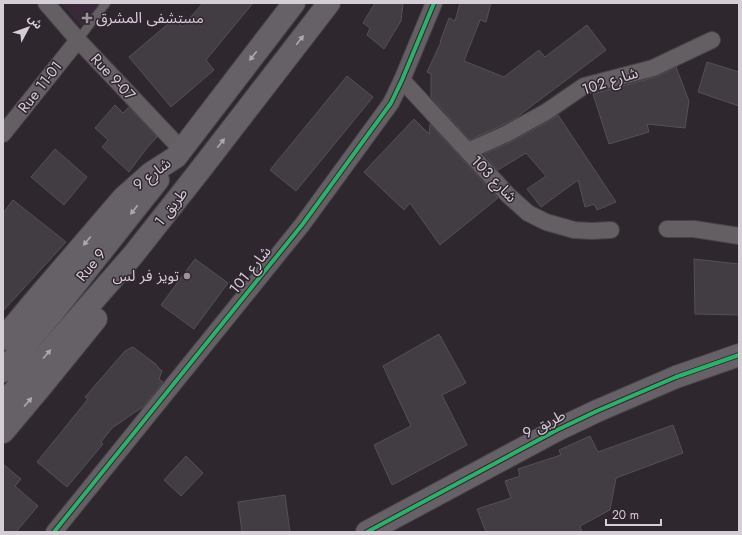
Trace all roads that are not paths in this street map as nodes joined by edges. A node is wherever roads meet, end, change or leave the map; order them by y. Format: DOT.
graph roads {
  1 [pos="46,3"];
  2 [pos="106,3"];
  3 [pos="294,3"];
  4 [pos="329,3"];
  5 [pos="434,3"];
  6 [pos="78,40"];
  7 [pos="712,40"];
  8 [pos="402,80"];
  9 [pos="3,134"];
  10 [pos="468,152"];
  11 [pos="178,153"];
  12 [pos="197,174"];
  13 [pos="667,229"];
  14 [pos="611,230"];
  15 [pos="739,236"];
  16 [pos="3,339"];
  17 [pos="739,355"];
  18 [pos="3,371"];
  19 [pos="3,404"];
  20 [pos="3,432"];
  21 [pos="54,532"];
  22 [pos="367,532"];
  1 -- 6 [label="street, Rue 9-07"];
  2 -- 6 [label="lane"];
  3 -- 11 [label="street, شارع 9, one-way"];
  12 -- 4 [label="street, طريق 1, one-way"];
  5 -- 8 [label="street, شارع 101"];
  6 -- 9 [label="street, Rue 11-01"];
  6 -- 11 [label="street, Rue 9-07"];
  7 -- 10 [label="street, شارع 102"];
  8 -- 10 [label="street, شارع 103"];
  8 -- 21 [label="street, شارع 101"];
  10 -- 14 [label="street, شارع 103"];
  11 -- 16 [label="street, شارع 9, one-way"];
  11 -- 18 [label="street, Rue 9, one-way"];
  19 -- 12 [label="street, طريق 1, one-way"];
  20 -- 12 [label="street, شارع 9, one-way"];
  13 -- 15 [label="street"];
  17 -- 22 [label="street, طريق 9"];
}
